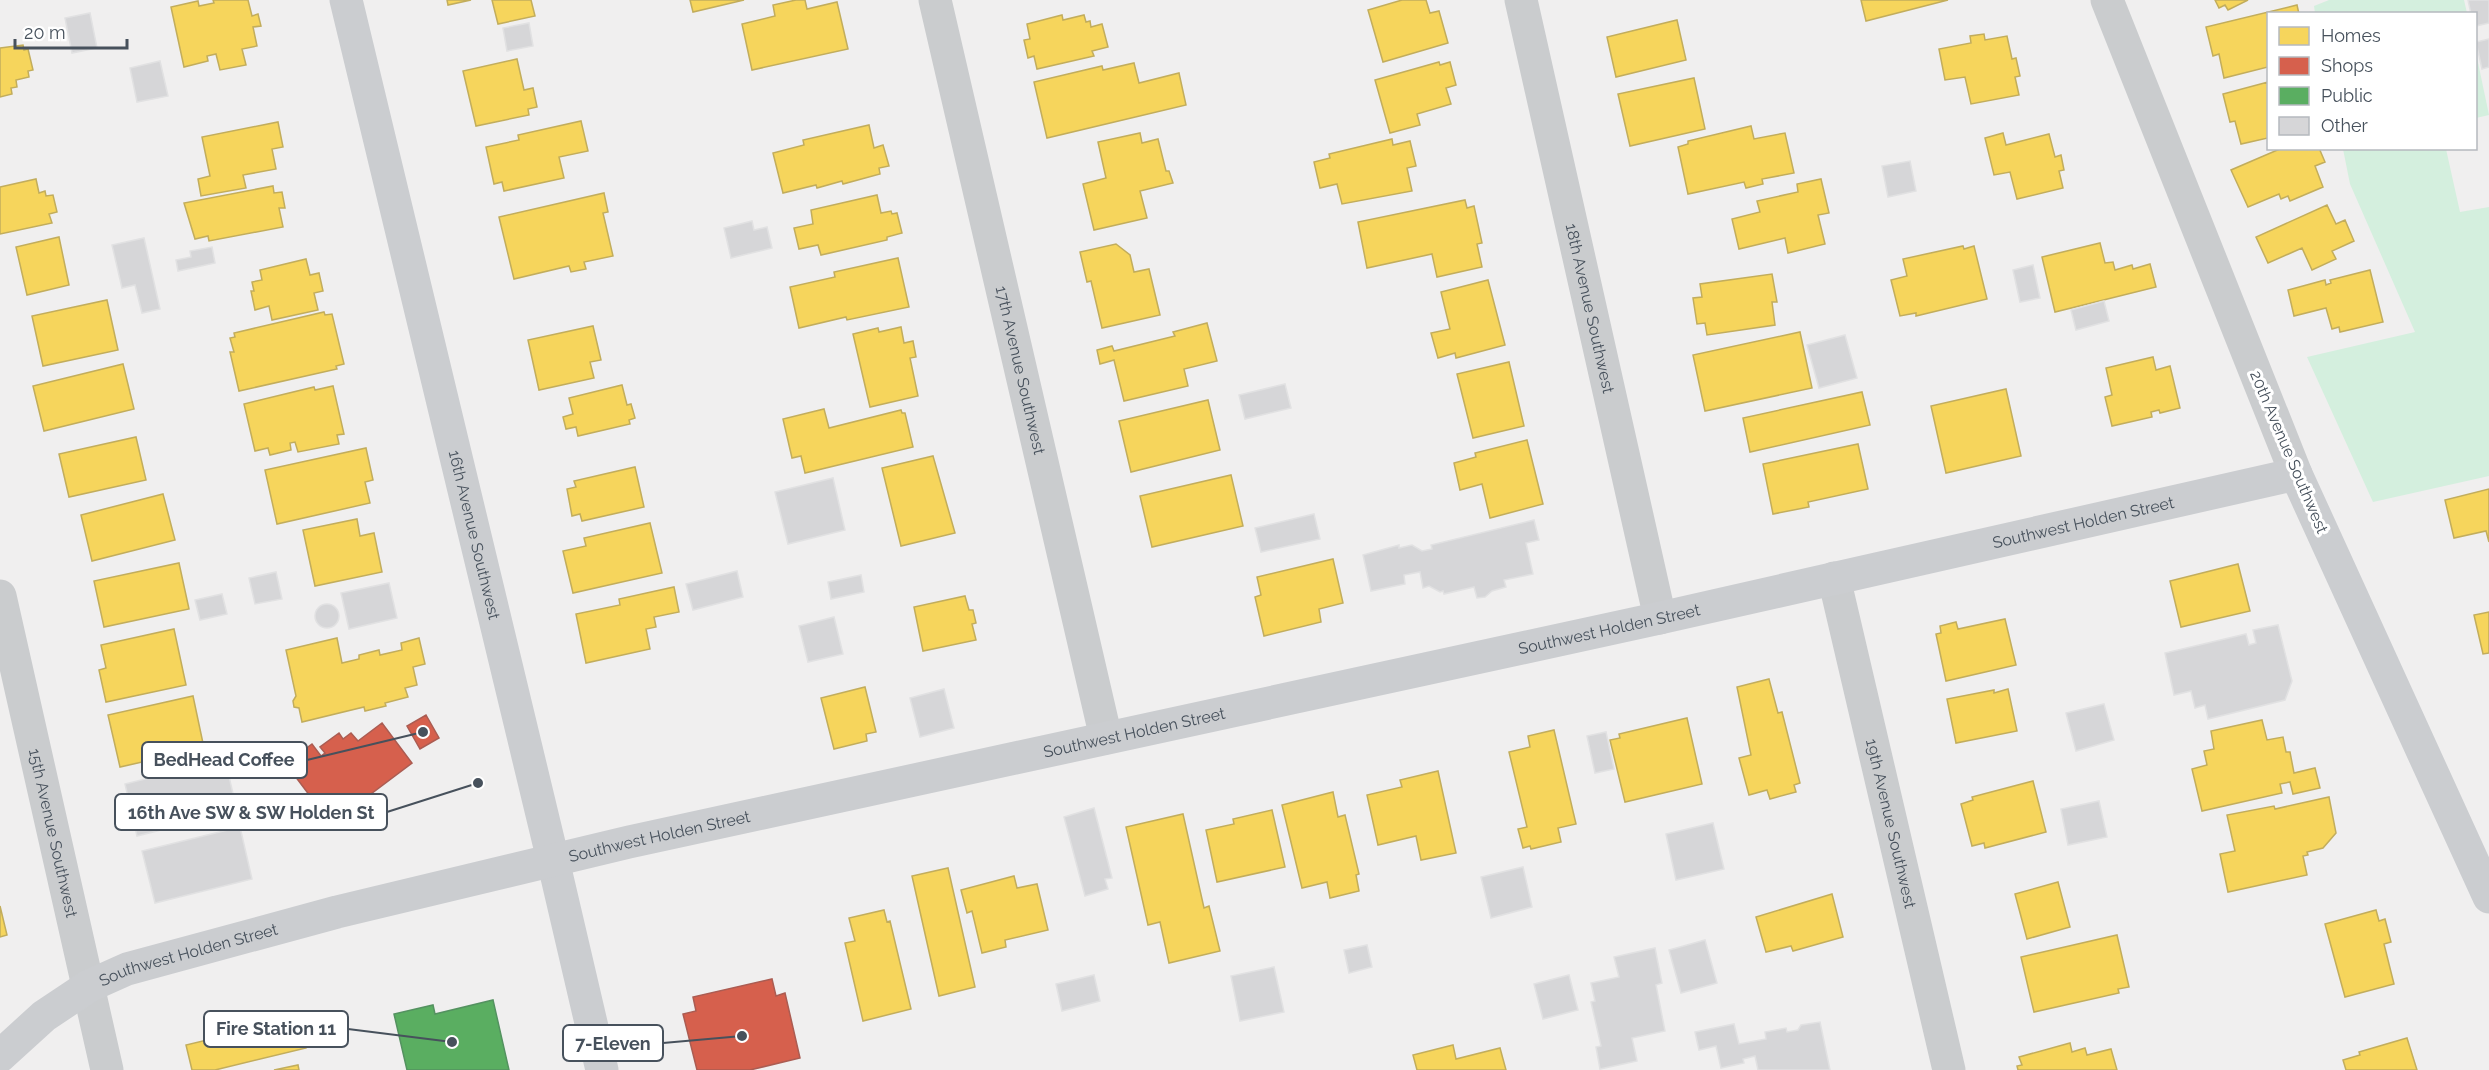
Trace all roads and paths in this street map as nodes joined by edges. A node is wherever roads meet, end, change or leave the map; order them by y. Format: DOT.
graph roads {
  1 [pos="346,0"];
  2 [pos="935,0"];
  3 [pos="1521,0"];
  4 [pos="2107,0"];
  5 [pos="2296,474"];
  6 [pos="1834,578"];
  7 [pos="0,596"];
  8 [pos="1660,618"];
  9 [pos="1106,738"];
  10 [pos="553,860"];
  11 [pos="2489,897"];
  12 [pos="89,986"];
  13 [pos="0,1056"];
  14 [pos="602,1068"];
  15 [pos="107,1070"];
  16 [pos="1949,1070"];
  1 -- 10 [label="street, 16th Avenue Southwest"];
  2 -- 9 [label="street, 17th Avenue Southwest"];
  3 -- 8 [label="street, 18th Avenue Southwest"];
  4 -- 5 [label="street, 20th Avenue Southwest"];
  5 -- 6 [label="street, Southwest Holden Street"];
  5 -- 11 [label="street, 20th Avenue Southwest"];
  6 -- 8 [label="street, Southwest Holden Street"];
  6 -- 16 [label="street, 19th Avenue Southwest"];
  7 -- 12 [label="street, 15th Avenue Southwest"];
  8 -- 9 [label="street, Southwest Holden Street"];
  9 -- 10 [label="street, Southwest Holden Street"];
  10 -- 12 [label="street, Southwest Holden Street"];
  10 -- 14 [label="street, 16th Avenue Southwest"];
  12 -- 13 [label="street, Southwest Holden Street"];
  12 -- 15 [label="street, 15th Avenue Southwest"];
}
